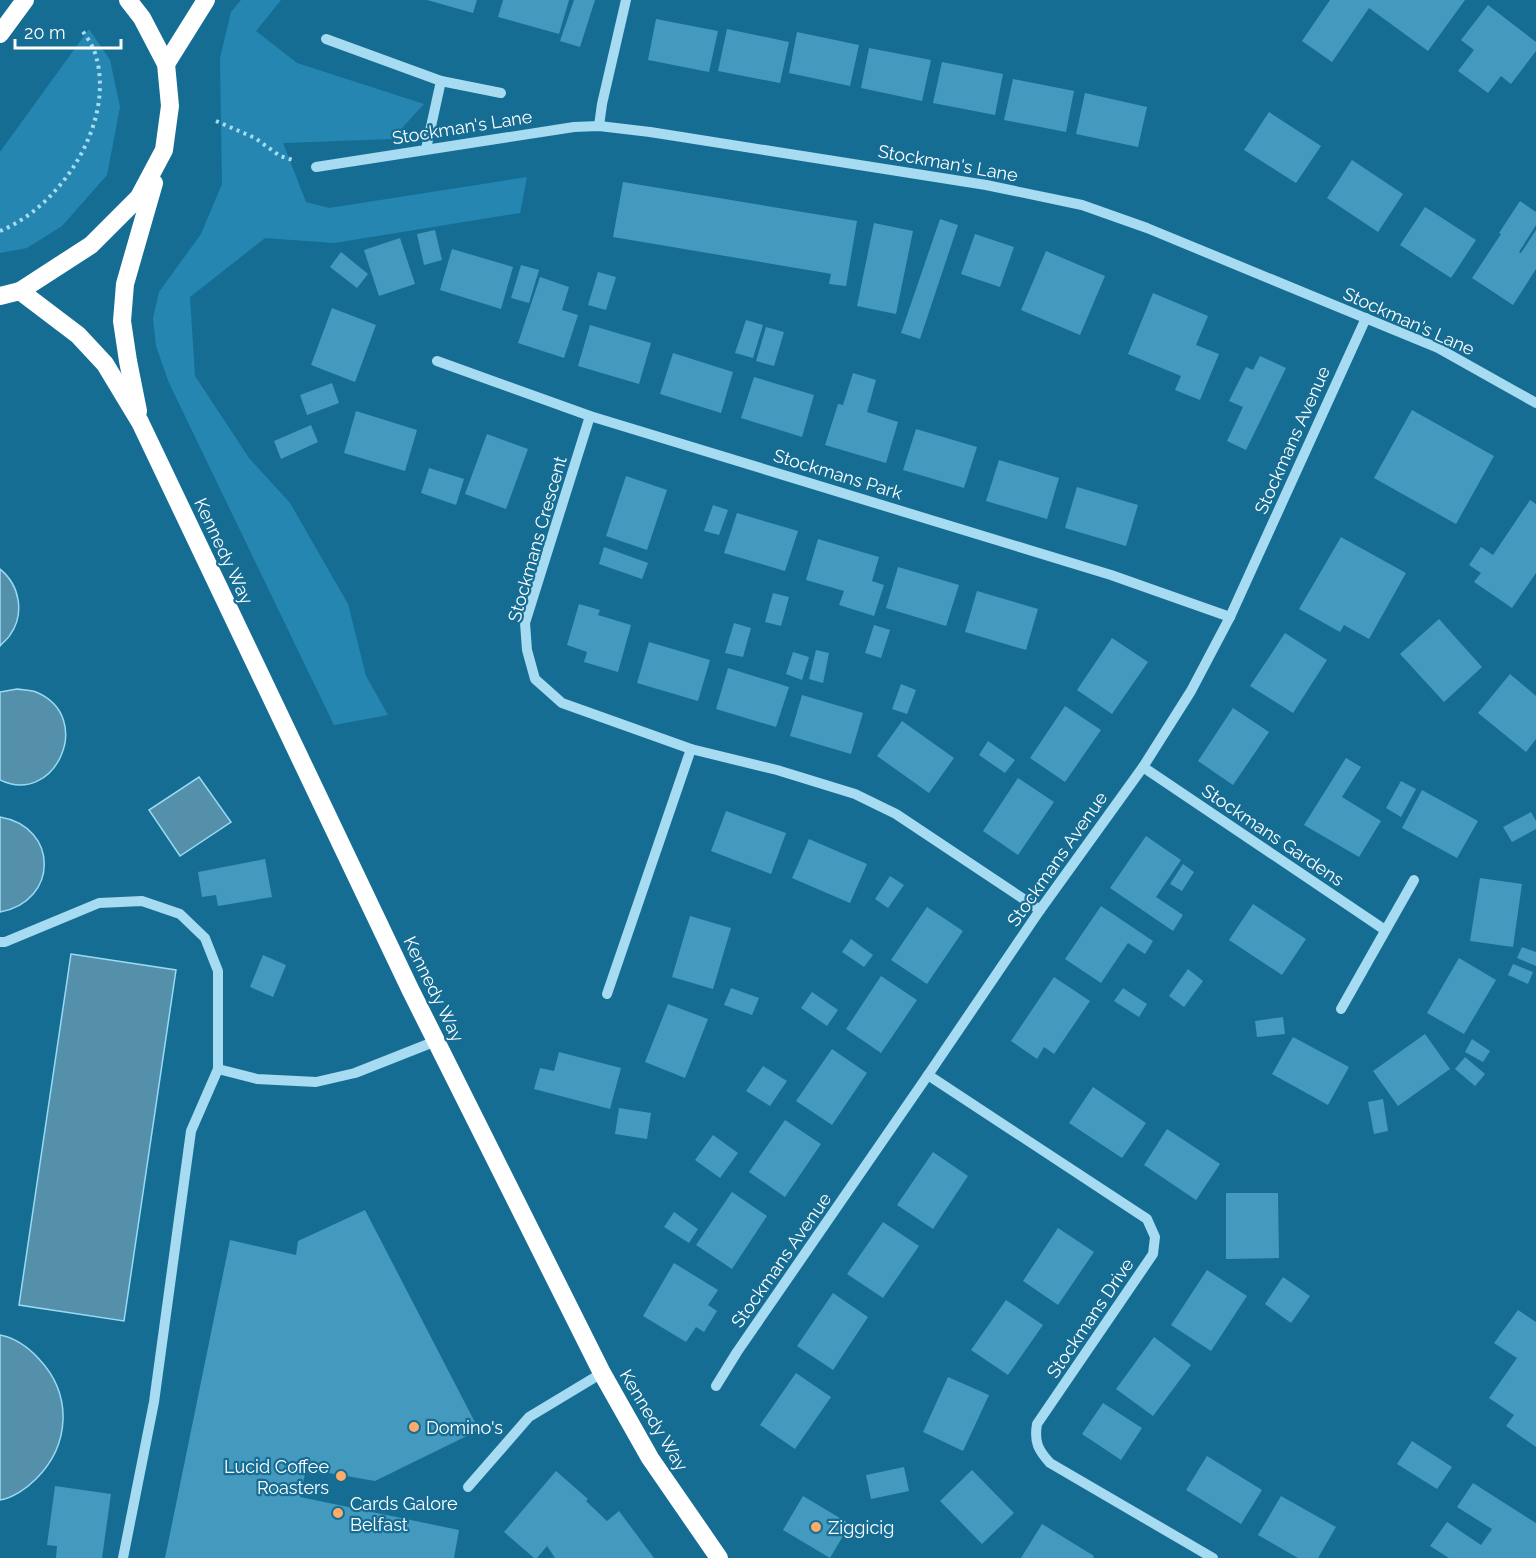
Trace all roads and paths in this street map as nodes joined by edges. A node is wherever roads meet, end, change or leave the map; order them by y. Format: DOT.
graph roads {
  1 [pos="25,0"];
  2 [pos="128,0"];
  3 [pos="206,0"];
  4 [pos="626,0"];
  5 [pos="81,29"];
  6 [pos="0,34"];
  7 [pos="326,39"];
  8 [pos="166,64"];
  9 [pos="441,81"];
  10 [pos="501,93"];
  11 [pos="216,121"];
  12 [pos="599,126"];
  13 [pos="426,149"];
  14 [pos="164,150"];
  15 [pos="316,167"];
  16 [pos="0,231"];
  17 [pos="20,291"];
  18 [pos="0,296"];
  19 [pos="1366,318"];
  20 [pos="437,361"];
  21 [pos="1536,403"];
  22 [pos="590,416"];
  23 [pos="140,422"];
  24 [pos="1230,617"];
  25 [pos="691,748"];
  26 [pos="1143,767"];
  27 [pos="1414,880"];
  28 [pos="1040,910"];
  29 [pos="1385,930"];
  30 [pos="0,942"];
  31 [pos="607,994"];
  32 [pos="1341,1009"];
  33 [pos="436,1041"];
  34 [pos="218,1069"];
  35 [pos="928,1075"];
  36 [pos="602,1373"];
  37 [pos="716,1386"];
  38 [pos="468,1487"];
  39 [pos="123,1558"];
  40 [pos="719,1558"];
  41 [pos="1213,1558"];
  1 -- 6 [label="highway"];
  2 -- 8 [label="highway"];
  3 -- 8 [label="highway"];
  4 -- 12 [label="street"];
  5 -- 16 [label="path"];
  7 -- 9 [label="street"];
  8 -- 14 [label="highway"];
  9 -- 10 [label="street"];
  9 -- 13 [label="street"];
  11 -- 15 [label="path"];
  12 -- 13 [label="street, Stockman's Lane"];
  12 -- 19 [label="street, Stockman's Lane"];
  13 -- 15 [label="street, Stockman's Lane"];
  14 -- 17 [label="highway"];
  14 -- 23 [label="highway, Kennedy Way"];
  17 -- 18 [label="highway"];
  17 -- 23 [label="highway, Kennedy Way"];
  19 -- 21 [label="street, Stockman's Lane"];
  19 -- 24 [label="street, Stockmans Avenue"];
  20 -- 22 [label="street, Stockmans Park"];
  22 -- 24 [label="street, Stockmans Park"];
  22 -- 25 [label="street, Stockmans Crescent"];
  23 -- 33 [label="highway, Kennedy Way"];
  24 -- 26 [label="street, Stockmans Avenue"];
  25 -- 28 [label="street, Stockmans Crescent"];
  25 -- 31 [label="street"];
  26 -- 28 [label="street, Stockmans Avenue"];
  26 -- 29 [label="street, Stockmans Gardens"];
  27 -- 29 [label="street"];
  28 -- 35 [label="street, Stockmans Avenue"];
  29 -- 32 [label="street"];
  30 -- 34 [label="street"];
  33 -- 34 [label="street"];
  33 -- 36 [label="highway, Kennedy Way"];
  34 -- 39 [label="street"];
  35 -- 37 [label="street, Stockmans Avenue"];
  35 -- 41 [label="street, Stockmans Drive"];
  36 -- 38 [label="street"];
  36 -- 40 [label="highway, Kennedy Way"];
}
